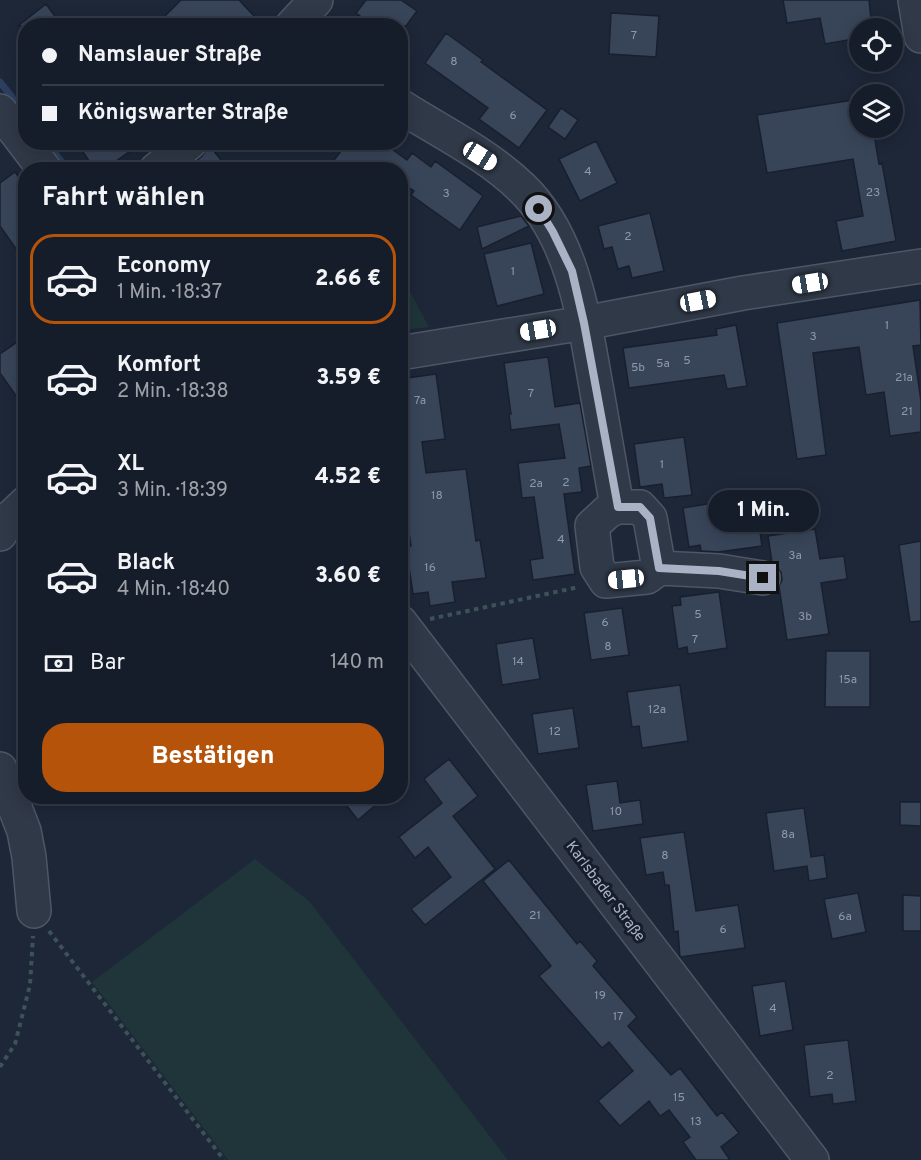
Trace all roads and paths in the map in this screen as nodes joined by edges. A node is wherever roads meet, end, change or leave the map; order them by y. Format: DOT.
graph roads {
  1 [pos="915,0"];
  2 [pos="921,36"];
  3 [pos="0,111"];
  4 [pos="408,111"];
  5 [pos="18,135"];
  6 [pos="30,150"];
  7 [pos="180,150"];
  8 [pos="39,162"];
  9 [pos="166,162"];
  10 [pos="921,266"];
  11 [pos="584,323"];
  12 [pos="408,352"];
  13 [pos="618,507"];
  14 [pos="18,510"];
  15 [pos="0,534"];
  16 [pos="659,568"];
  17 [pos="763,578"];
  18 [pos="606,581"];
  19 [pos="408,623"];
  20 [pos="408,633"];
  21 [pos="0,770"];
  22 [pos="34,911"];
  23 [pos="0,1067"];
  24 [pos="224,1160"];
  25 [pos="812,1160"];
  1 -- 2 [label="street"];
  3 -- 5 [label="street"];
  4 -- 11 [label="street"];
  6 -- 8 [label="street"];
  7 -- 9 [label="street"];
  10 -- 11 [label="street"];
  11 -- 12 [label="street"];
  11 -- 13 [label="street"];
  13 -- 16 [label="street"];
  13 -- 18 [label="street"];
  14 -- 15 [label="street"];
  16 -- 17 [label="street"];
  16 -- 18 [label="street"];
  18 -- 19 [label="path"];
  20 -- 25 [label="street, Karlsbader Straße"];
  21 -- 22 [label="street"];
  22 -- 23 [label="path"];
  22 -- 24 [label="path"];
}
